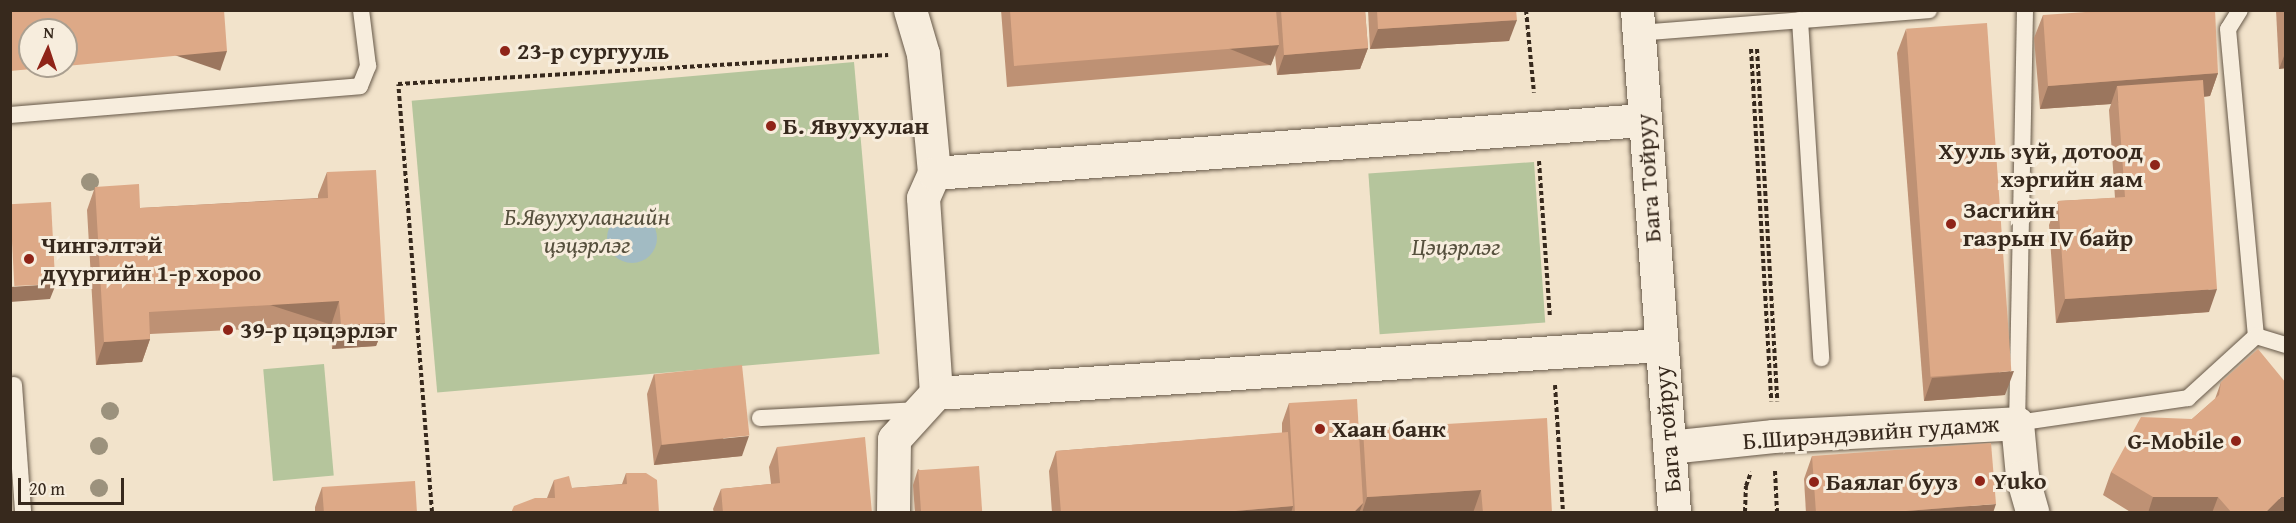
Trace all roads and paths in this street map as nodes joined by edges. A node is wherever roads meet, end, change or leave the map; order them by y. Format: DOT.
graph roads {
  1 [pos="361,10"];
  2 [pos="910,10"];
  3 [pos="1526,10"];
  4 [pos="1929,10"];
  5 [pos="2025,10"];
  6 [pos="2240,10"];
  7 [pos="1800,20"];
  8 [pos="1637,22"];
  9 [pos="1749,23"];
  10 [pos="1756,41"];
  11 [pos="923,54"];
  12 [pos="10,115"];
  13 [pos="1643,120"];
  14 [pos="1537,129"];
  15 [pos="934,173"];
  16 [pos="2256,336"];
  17 [pos="1660,345"];
  18 [pos="2286,345"];
  19 [pos="1552,352"];
  20 [pos="1821,358"];
  21 [pos="15,385"];
  22 [pos="927,401"];
  23 [pos="760,417"];
  24 [pos="2017,423"];
  25 [pos="1770,430"];
  26 [pos="1669,447"];
  27 [pos="23,513"];
  28 [pos="432,513"];
  29 [pos="893,513"];
  30 [pos="1563,513"];
  31 [pos="1674,513"];
  32 [pos="1745,513"];
  33 [pos="1777,513"];
  34 [pos="2032,513"];
  1 -- 12 [label="lane"];
  2 -- 11 [label="street"];
  3 -- 14 [label="path"];
  4 -- 7 [label="lane"];
  5 -- 24 [label="lane"];
  6 -- 16 [label="lane"];
  7 -- 9 [label="lane"];
  7 -- 20 [label="lane"];
  8 -- 9 [label="lane"];
  8 -- 13 [label="street, Бага Тойруу"];
  9 -- 25 [label="path"];
  10 -- 25 [label="path"];
  11 -- 15 [label="street"];
  11 -- 28 [label="path"];
  13 -- 14 [label="street"];
  13 -- 17 [label="street, Бага Тойруу"];
  14 -- 15 [label="street"];
  14 -- 19 [label="path"];
  15 -- 22 [label="street"];
  16 -- 18 [label="lane"];
  16 -- 24 [label="lane"];
  17 -- 19 [label="street"];
  17 -- 26 [label="street, Бага тойруу"];
  19 -- 22 [label="street"];
  19 -- 30 [label="path"];
  21 -- 27 [label="lane"];
  22 -- 23 [label="lane"];
  22 -- 29 [label="street"];
  24 -- 25 [label="street, Б.Ширэндэвийн гудамж"];
  24 -- 34 [label="street, Б.Ширэндэвийн гудамж"];
  25 -- 26 [label="street, Б.Ширэндэвийн гудамж"];
  25 -- 32 [label="path"];
  25 -- 33 [label="path"];
  26 -- 31 [label="street, Бага тойруу"];
}
